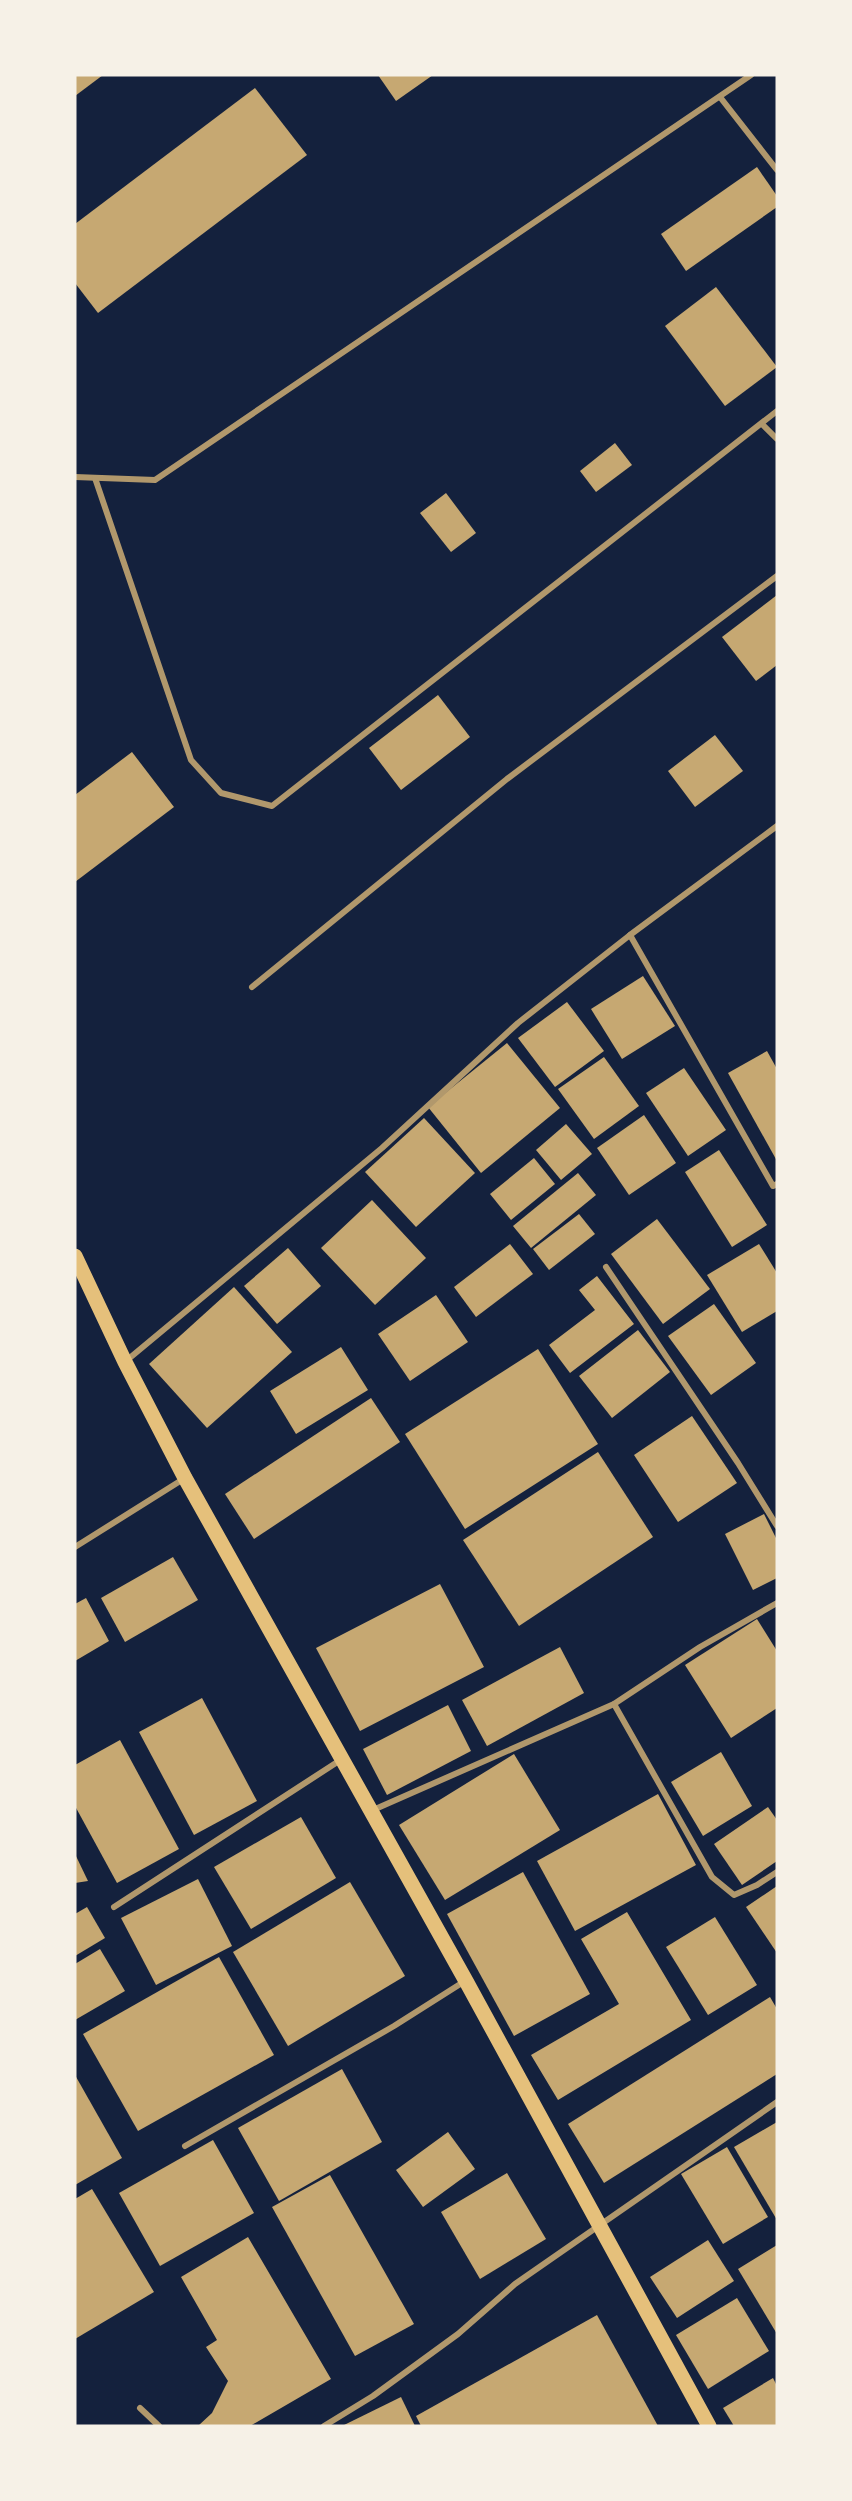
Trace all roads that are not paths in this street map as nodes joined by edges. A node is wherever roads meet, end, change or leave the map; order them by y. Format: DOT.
graph roads {
  1 [pos="751,75"];
  2 [pos="720,98"];
  3 [pos="777,170"];
  4 [pos="777,411"];
  5 [pos="762,424"];
  6 [pos="777,439"];
  7 [pos="75,477"];
  8 [pos="95,478"];
  9 [pos="777,576"];
  10 [pos="777,826"];
  11 [pos="630,935"];
  12 [pos="252,987"];
  13 [pos="777,1184"];
  14 [pos="75,1256"];
  15 [pos="606,1267"];
  16 [pos="125,1362"];
  17 [pos="185,1478"];
  18 [pos="777,1526"];
  19 [pos="75,1547"];
  20 [pos="777,1603"];
  21 [pos="614,1704"];
  22 [pos="342,1759"];
  23 [pos="371,1811"];
  24 [pos="777,1872"];
  25 [pos="114,1907"];
  26 [pos="466,1981"];
  27 [pos="777,2102"];
  28 [pos="186,2146"];
  29 [pos="598,2225"];
  30 [pos="140,2408"];
  31 [pos="159,2426"];
  32 [pos="324,2426"];
  33 [pos="709,2426"];
  1 -- 2 [label="street"];
  2 -- 3 [label="street"];
  2 -- 8 [label="street"];
  4 -- 5 [label="street"];
  5 -- 6 [label="street"];
  5 -- 8 [label="street"];
  7 -- 8 [label="street"];
  9 -- 12 [label="street"];
  10 -- 11 [label="street"];
  11 -- 13 [label="street"];
  11 -- 16 [label="street"];
  14 -- 16 [label="main road"];
  15 -- 18 [label="street"];
  16 -- 17 [label="main road"];
  17 -- 19 [label="street"];
  17 -- 22 [label="main road"];
  20 -- 21 [label="street"];
  21 -- 23 [label="street"];
  21 -- 24 [label="street"];
  22 -- 23 [label="main road"];
  22 -- 25 [label="street"];
  23 -- 26 [label="main road"];
  26 -- 28 [label="street"];
  26 -- 29 [label="main road"];
  27 -- 29 [label="street"];
  29 -- 32 [label="street"];
  29 -- 33 [label="main road"];
  30 -- 31 [label="street"];
}
